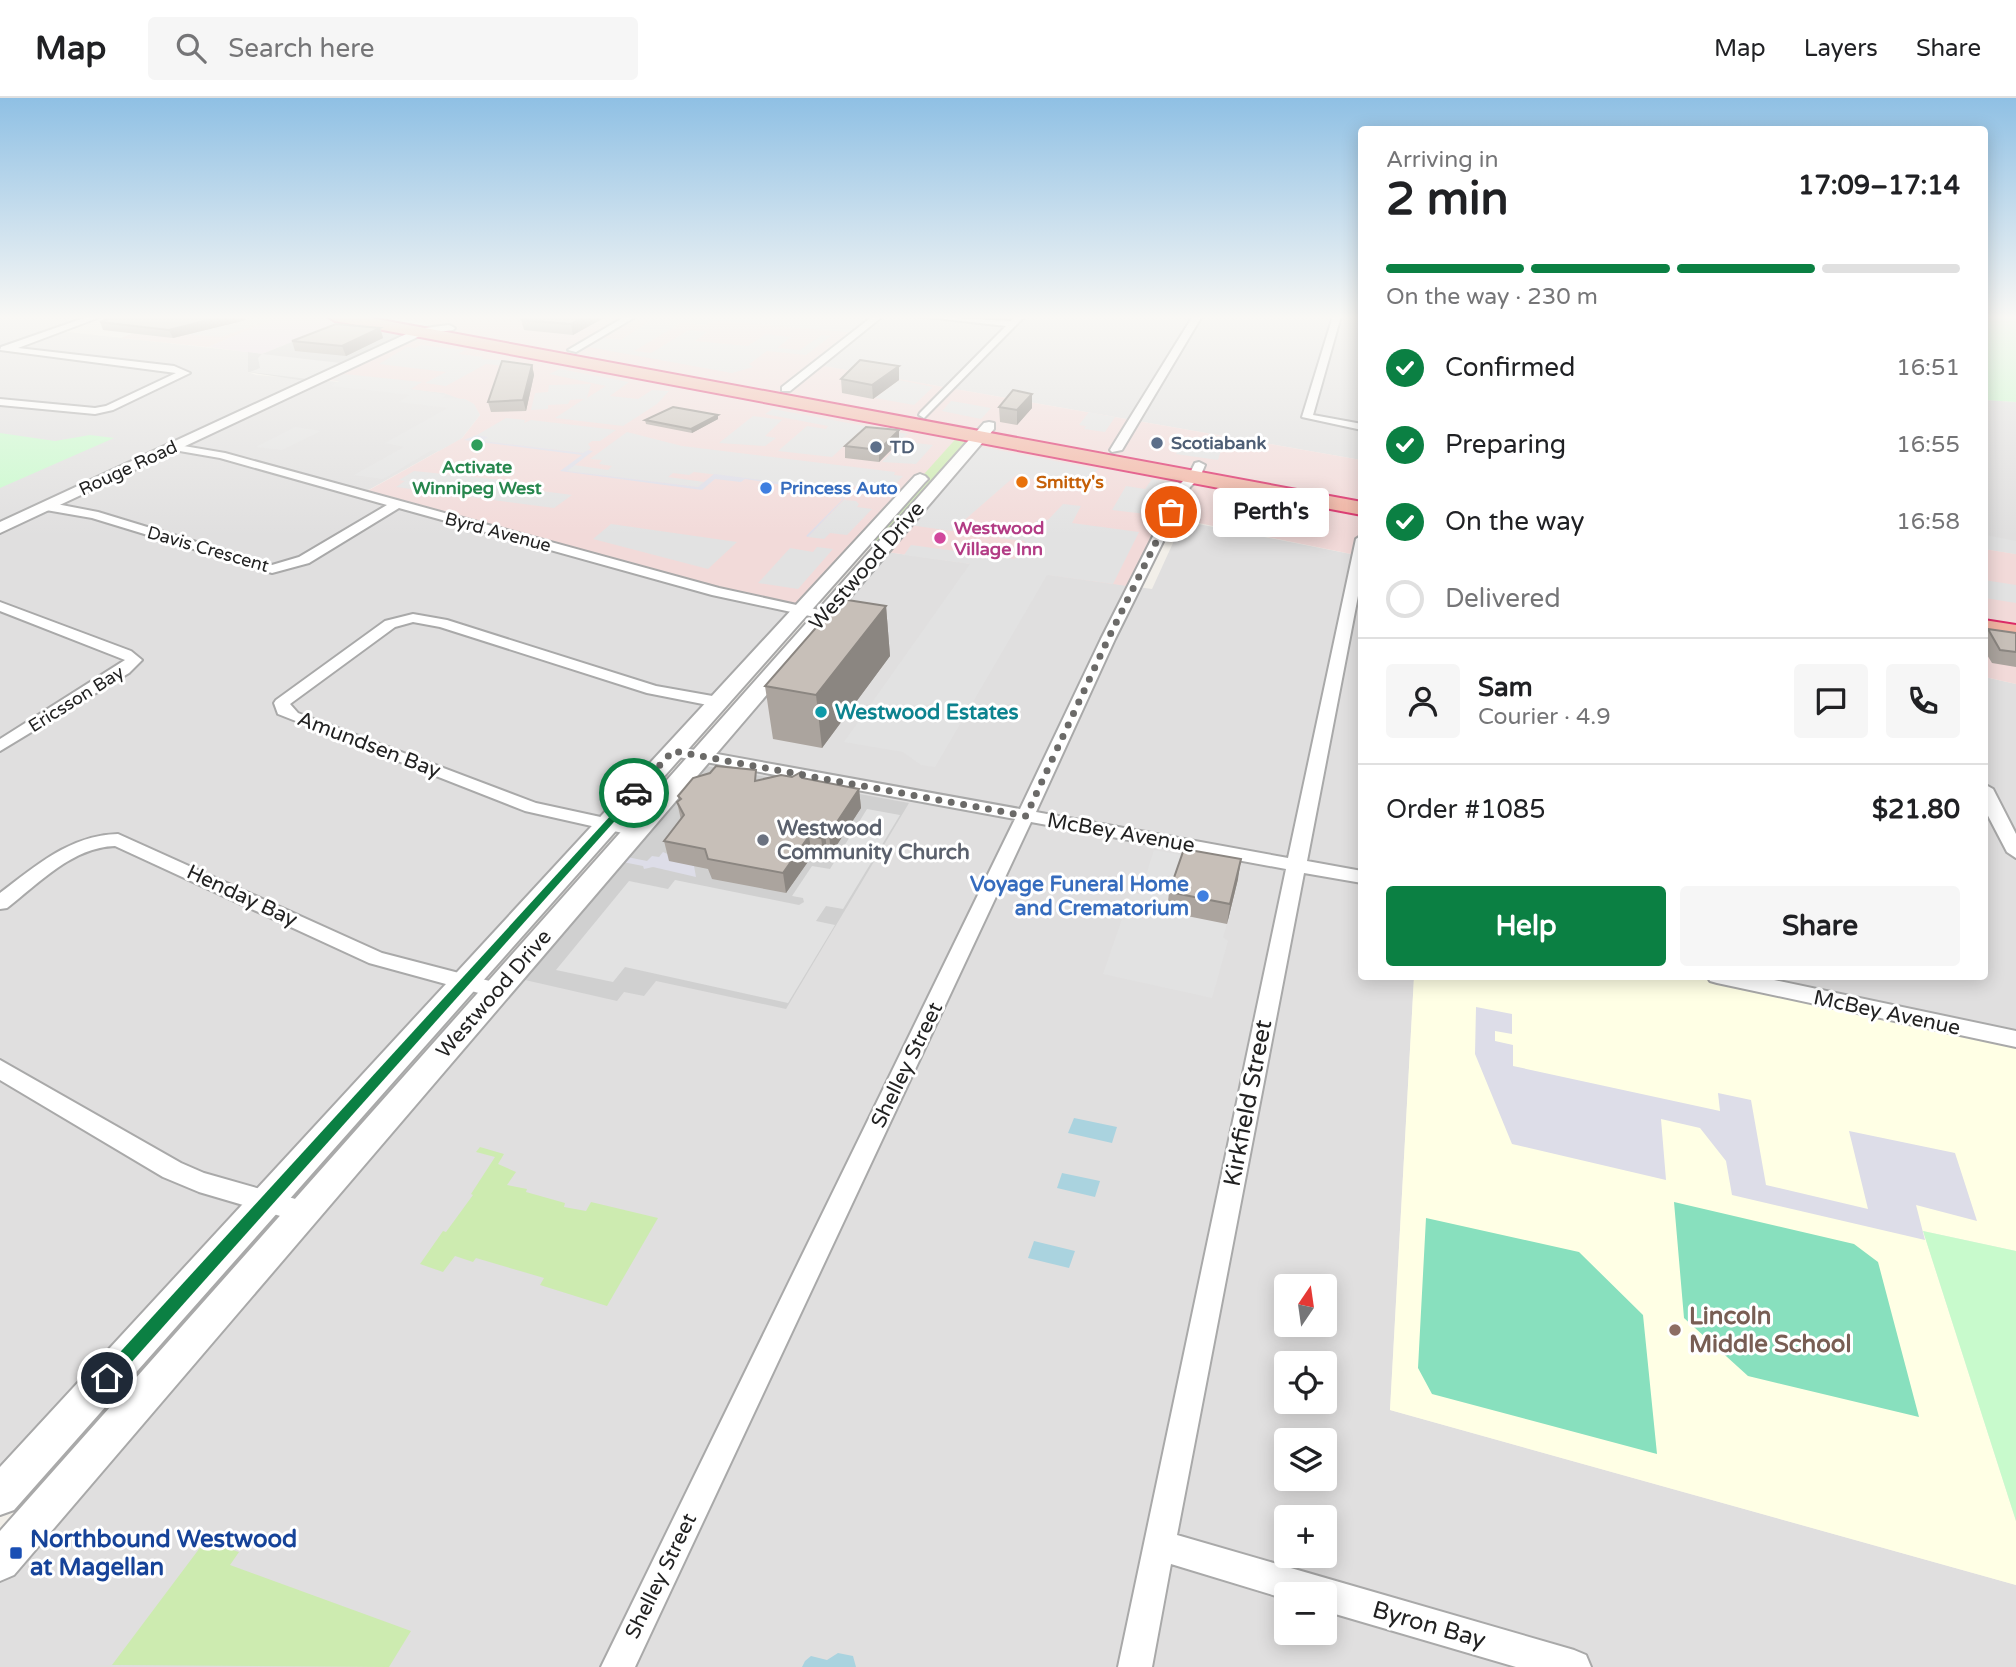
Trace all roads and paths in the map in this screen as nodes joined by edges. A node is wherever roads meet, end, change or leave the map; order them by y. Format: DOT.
graph roads {
  1 [pos="152,389"];
  2 [pos="300,389"];
  3 [pos="760,389"];
  4 [pos="787,389"];
  5 [pos="949,389"];
  6 [pos="1153,389"];
  7 [pos="1315,389"];
  8 [pos="0,402"];
  9 [pos="924,415"];
  10 [pos="1358,426"];
  11 [pos="975,430"];
  12 [pos="172,447"];
  13 [pos="1116,450"];
  14 [pos="1196,471"];
  15 [pos="1358,493"];
  16 [pos="397,504"];
  17 [pos="47,506"];
  18 [pos="1358,508"];
  19 [pos="0,528"];
  20 [pos="1358,558"];
  21 [pos="0,606"];
  22 [pos="1988,612"];
  23 [pos="814,613"];
  24 [pos="2016,616"];
  25 [pos="1988,628"];
  26 [pos="2016,633"];
  27 [pos="718,702"];
  28 [pos="0,746"];
  29 [pos="673,751"];
  30 [pos="701,756"];
  31 [pos="1988,797"];
  32 [pos="1026,816"];
  33 [pos="606,824"];
  34 [pos="636,830"];
  35 [pos="2016,852"];
  36 [pos="1295,864"];
  37 [pos="1358,876"];
  38 [pos="0,903"];
  39 [pos="1736,980"];
  40 [pos="463,982"];
  41 [pos="497,990"];
  42 [pos="2016,1039"];
  43 [pos="0,1069"];
  44 [pos="267,1202"];
  45 [pos="303,1212"];
  46 [pos="0,1496"];
  47 [pos="1159,1545"];
  48 [pos="0,1561"];
  49 [pos="1280,1582"];
  50 [pos="1337,1599"];
  51 [pos="618,1667"];
  52 [pos="1135,1667"];
  53 [pos="1574,1667"];
  1 -- 8 [label="street"];
  2 -- 12 [label="street, Rouge Road"];
  3 -- 11 [label="highway"];
  4 -- 9 [label="highway"];
  5 -- 9 [label="street"];
  6 -- 13 [label="street"];
  7 -- 10 [label="street"];
  9 -- 11 [label="highway"];
  11 -- 13 [label="highway"];
  11 -- 14 [label="highway"];
  11 -- 23 [label="street, Westwood Drive"];
  12 -- 16 [label="street, Byrd Avenue"];
  12 -- 17 [label="street, Rouge Road"];
  13 -- 14 [label="highway"];
  14 -- 15 [label="highway"];
  14 -- 18 [label="highway"];
  14 -- 32 [label="street, Shelley Street"];
  16 -- 17 [label="street, Davis Crescent"];
  16 -- 23 [label="street, Byrd Avenue"];
  17 -- 19 [label="street, Rouge Road"];
  20 -- 36 [label="street, Kirkfield Street"];
  21 -- 28 [label="street, Ericsson Bay"];
  22 -- 24 [label="highway"];
  23 -- 27 [label="street, Westwood Drive"];
  23 -- 30 [label="street, Westwood Drive"];
  25 -- 26 [label="highway"];
  27 -- 29 [label="street, Westwood Drive"];
  27 -- 33 [label="street, Amundsen Bay"];
  29 -- 30 [label="street, McBey Avenue"];
  29 -- 33 [label="street, Westwood Drive"];
  30 -- 32 [label="street, McBey Avenue"];
  30 -- 34 [label="street, Westwood Drive"];
  31 -- 35 [label="street"];
  32 -- 36 [label="street, McBey Avenue"];
  32 -- 51 [label="street, Shelley Street"];
  33 -- 34 [label="street, Amundsen Bay"];
  33 -- 40 [label="street, Westwood Drive"];
  34 -- 41 [label="street, Westwood Drive"];
  36 -- 37 [label="street, McBey Avenue"];
  36 -- 47 [label="street, Kirkfield Street"];
  38 -- 40 [label="street, Henday Bay"];
  39 -- 42 [label="street, McBey Avenue"];
  40 -- 41 [label="street, Henday Bay"];
  40 -- 44 [label="street, Westwood Drive"];
  41 -- 45 [label="street, Westwood Drive"];
  43 -- 44 [label="street"];
  44 -- 45 [label="street"];
  44 -- 46 [label="street, Westwood Drive"];
  45 -- 48 [label="street, Westwood Drive"];
  47 -- 49 [label="street, Byron Bay"];
  47 -- 52 [label="street, Kirkfield Street"];
  50 -- 53 [label="street, Byron Bay"];
}
